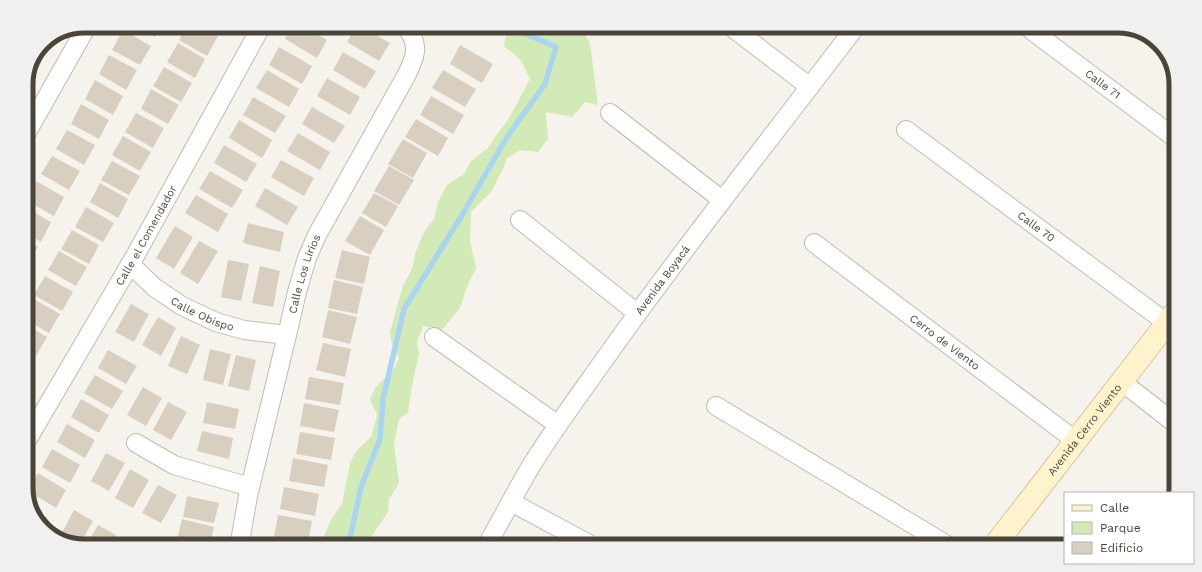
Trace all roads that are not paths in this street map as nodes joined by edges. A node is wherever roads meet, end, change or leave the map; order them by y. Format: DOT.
graph roads {
  1 [pos="83,33"];
  2 [pos="258,33"];
  3 [pos="410,33"];
  4 [pos="739,33"];
  5 [pos="851,33"];
  6 [pos="1035,33"];
  7 [pos="810,87"];
  8 [pos="610,113"];
  9 [pos="33,122"];
  10 [pos="906,130"];
  11 [pos="1169,134"];
  12 [pos="722,200"];
  13 [pos="520,220"];
  14 [pos="814,243"];
  15 [pos="130,264"];
  16 [pos="638,313"];
  17 [pos="1169,317"];
  18 [pos="1169,319"];
  19 [pos="287,335"];
  20 [pos="434,337"];
  21 [pos="1122,382"];
  22 [pos="716,406"];
  23 [pos="1169,419"];
  24 [pos="558,425"];
  25 [pos="33,430"];
  26 [pos="1076,441"];
  27 [pos="136,443"];
  28 [pos="250,487"];
  29 [pos="511,502"];
  30 [pos="241,539"];
  31 [pos="490,539"];
  32 [pos="580,539"];
  33 [pos="937,539"];
  34 [pos="1000,539"];
  1 -- 9 [label="street"];
  2 -- 15 [label="street, Calle el Comendador"];
  3 -- 19 [label="street, Calle Los Lirios"];
  4 -- 7 [label="street"];
  5 -- 7 [label="street, Avenida Boyacá"];
  6 -- 11 [label="street, Calle 71"];
  7 -- 12 [label="street, Avenida Boyacá"];
  8 -- 12 [label="street"];
  10 -- 17 [label="street, Calle 70"];
  12 -- 16 [label="street, Avenida Boyacá"];
  13 -- 16 [label="street"];
  14 -- 26 [label="street, Cerro de Viento"];
  15 -- 19 [label="street, Calle Obispo"];
  15 -- 25 [label="street, Calle el Comendador"];
  16 -- 24 [label="street, Avenida Boyacá"];
  18 -- 21 [label="street, Avenida Cerro Viento"];
  19 -- 28 [label="street, Calle Los Lirios"];
  20 -- 24 [label="street"];
  21 -- 23 [label="street"];
  21 -- 26 [label="street, Avenida Cerro Viento"];
  22 -- 33 [label="street"];
  24 -- 29 [label="street, Avenida Boyacá"];
  26 -- 34 [label="street, Avenida Cerro Viento"];
  27 -- 28 [label="street"];
  28 -- 30 [label="street, Calle Los Lirios"];
  29 -- 31 [label="street, Avenida Boyacá"];
  29 -- 32 [label="street"];
}
